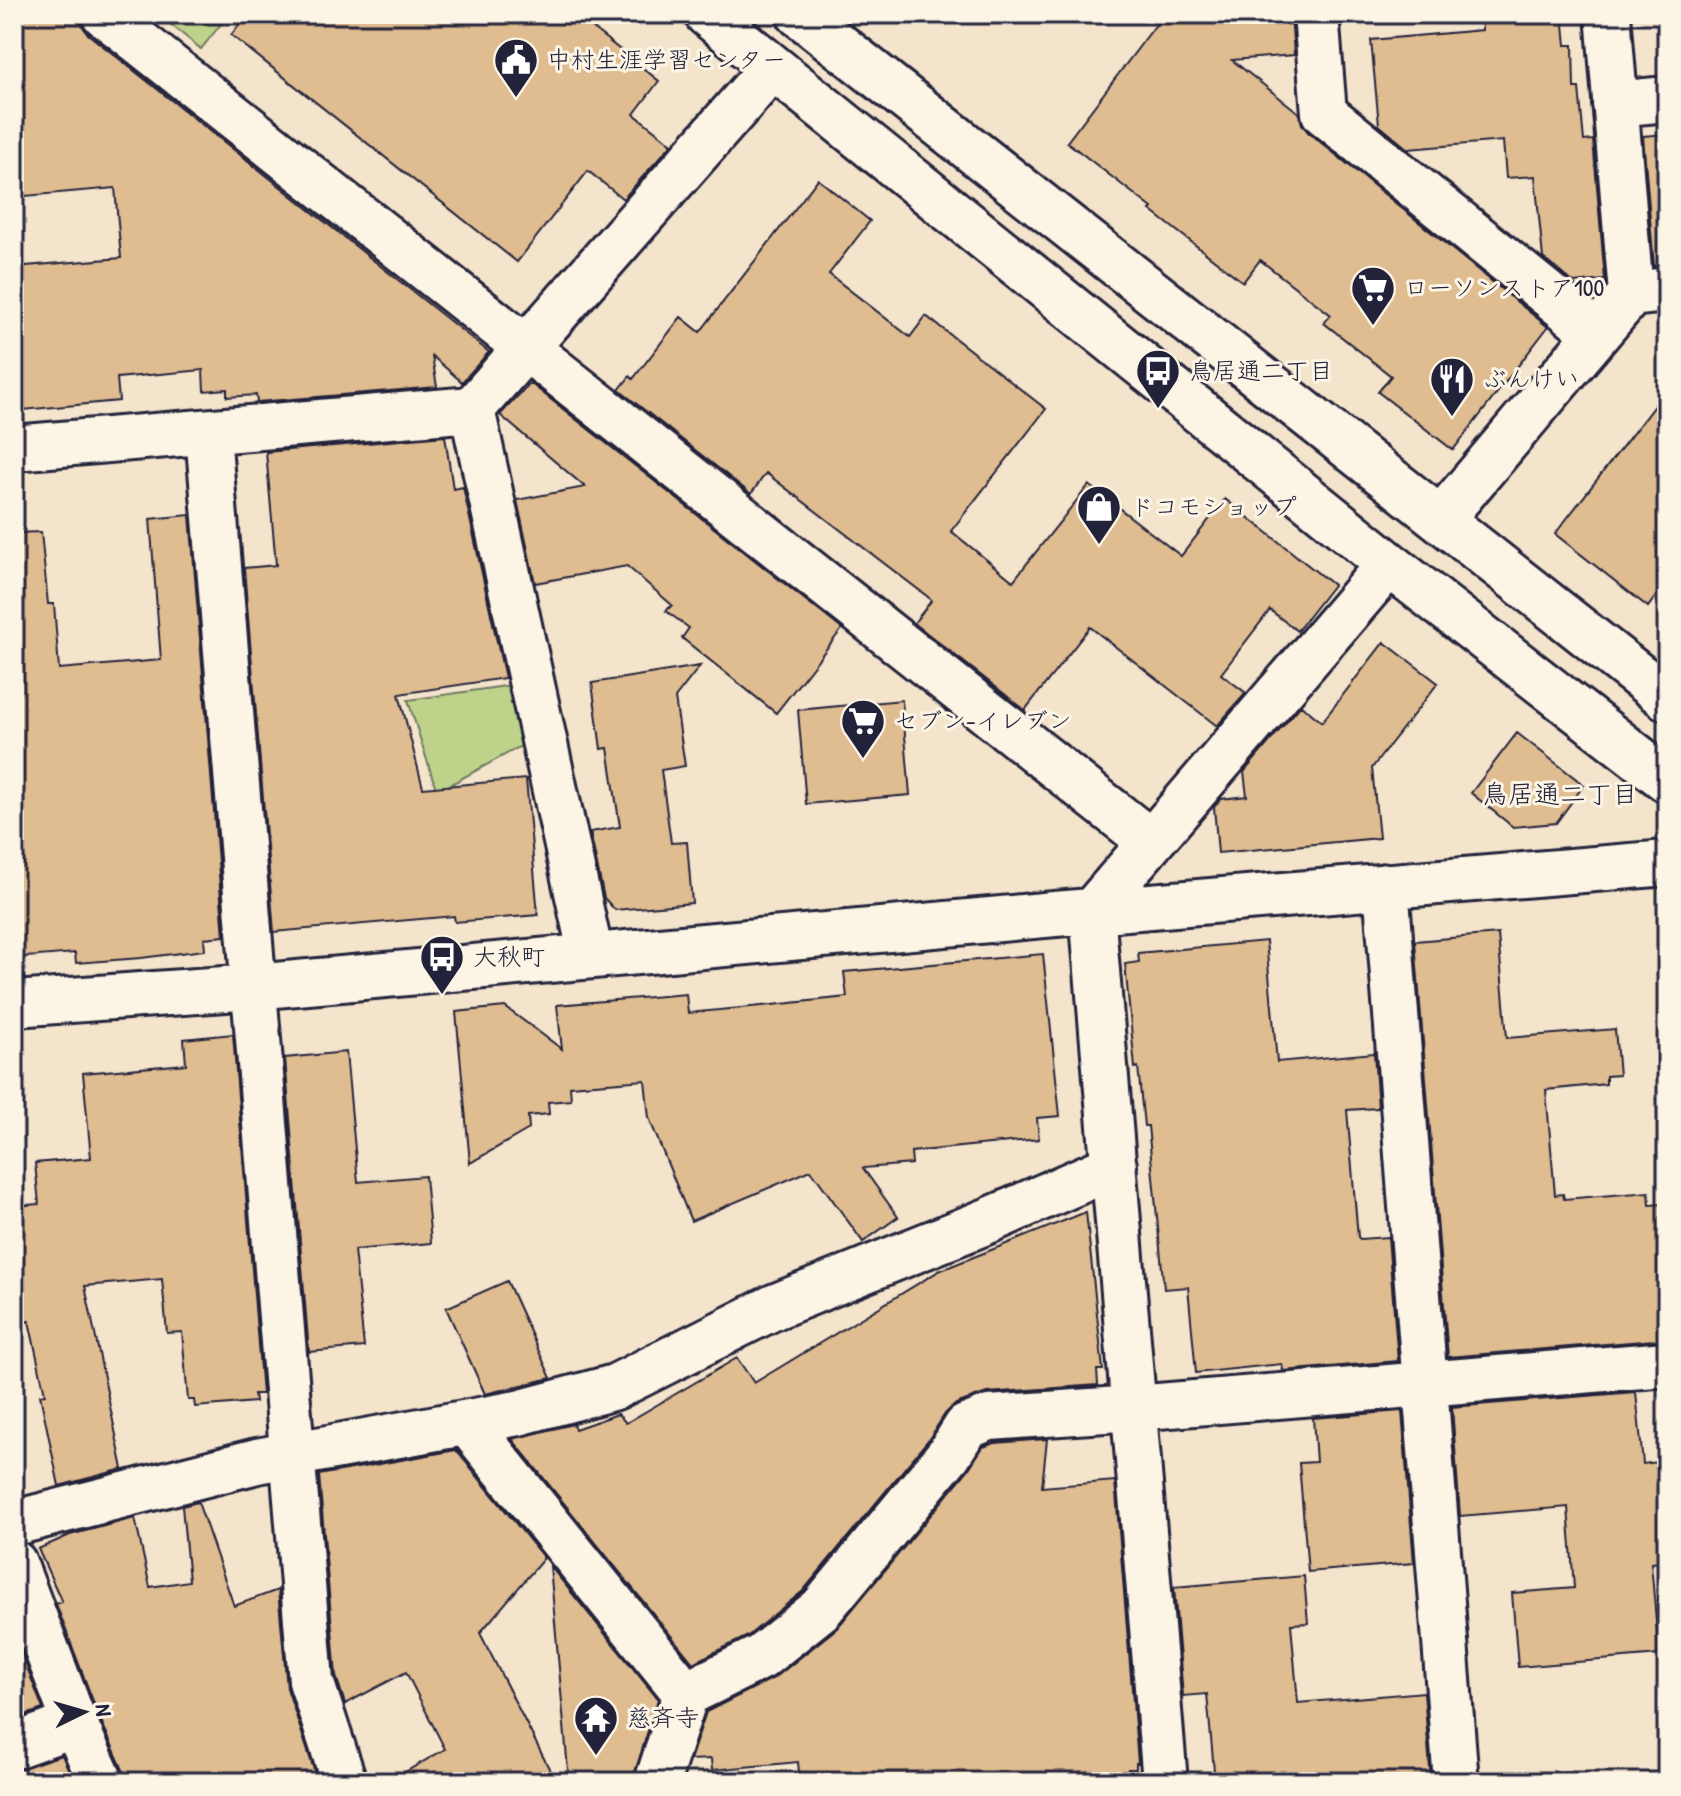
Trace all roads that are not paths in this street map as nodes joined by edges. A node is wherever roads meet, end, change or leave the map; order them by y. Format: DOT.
graph roads {
  1 [pos="104,14"];
  2 [pos="707,14"];
  3 [pos="1316,14"];
  4 [pos="1608,14"];
  5 [pos="813,18"];
  6 [pos="772,68"];
  7 [pos="1667,99"];
  8 [pos="1615,104"];
  9 [pos="1649,292"];
  10 [pos="1597,334"];
  11 [pos="526,348"];
  12 [pos="472,409"];
  13 [pos="208,433"];
  14 [pos="14,448"];
  15 [pos="1441,519"];
  16 [pos="1389,564"];
  17 [pos="1667,698"];
  18 [pos="1667,780"];
  19 [pos="1151,842"];
  20 [pos="1667,863"];
  21 [pos="1386,886"];
  22 [pos="1092,911"];
  23 [pos="591,956"];
  24 [pos="253,987"];
  25 [pos="14,1004"];
  26 [pos="1114,1166"];
  27 [pos="1667,1364"];
  28 [pos="1426,1382"];
  29 [pos="1134,1408"];
  30 [pos="467,1423"];
  31 [pos="292,1455"];
  32 [pos="14,1523"];
  33 [pos="14,1563"];
  34 [pos="686,1694"];
  35 [pos="75,1724"];
  36 [pos="14,1746"];
  37 [pos="101,1782"];
  38 [pos="344,1782"];
  39 [pos="657,1782"];
  40 [pos="1165,1782"];
  41 [pos="1456,1782"];
  1 -- 11 [label="street"];
  2 -- 6 [label="street"];
  3 -- 10 [label="street"];
  4 -- 8 [label="street"];
  5 -- 15 [label="street"];
  6 -- 11 [label="street"];
  6 -- 16 [label="street"];
  7 -- 8 [label="street"];
  8 -- 9 [label="street"];
  9 -- 10 [label="street"];
  10 -- 15 [label="street"];
  11 -- 12 [label="street"];
  11 -- 19 [label="street"];
  12 -- 13 [label="street"];
  12 -- 23 [label="street"];
  13 -- 14 [label="street"];
  13 -- 24 [label="street"];
  15 -- 17 [label="street"];
  16 -- 18 [label="street"];
  16 -- 19 [label="street"];
  19 -- 22 [label="street"];
  20 -- 21 [label="street"];
  21 -- 22 [label="street"];
  21 -- 28 [label="street"];
  22 -- 23 [label="street"];
  22 -- 26 [label="street"];
  23 -- 24 [label="street"];
  24 -- 25 [label="street"];
  24 -- 31 [label="street"];
  26 -- 29 [label="street"];
  26 -- 30 [label="street"];
  27 -- 28 [label="street"];
  28 -- 29 [label="street"];
  28 -- 41 [label="street"];
  29 -- 34 [label="street"];
  29 -- 40 [label="street"];
  30 -- 31 [label="street"];
  30 -- 34 [label="street"];
  31 -- 32 [label="street"];
  31 -- 38 [label="street"];
  33 -- 35 [label="street"];
  34 -- 39 [label="street"];
  35 -- 36 [label="street"];
  35 -- 37 [label="street"];
}
